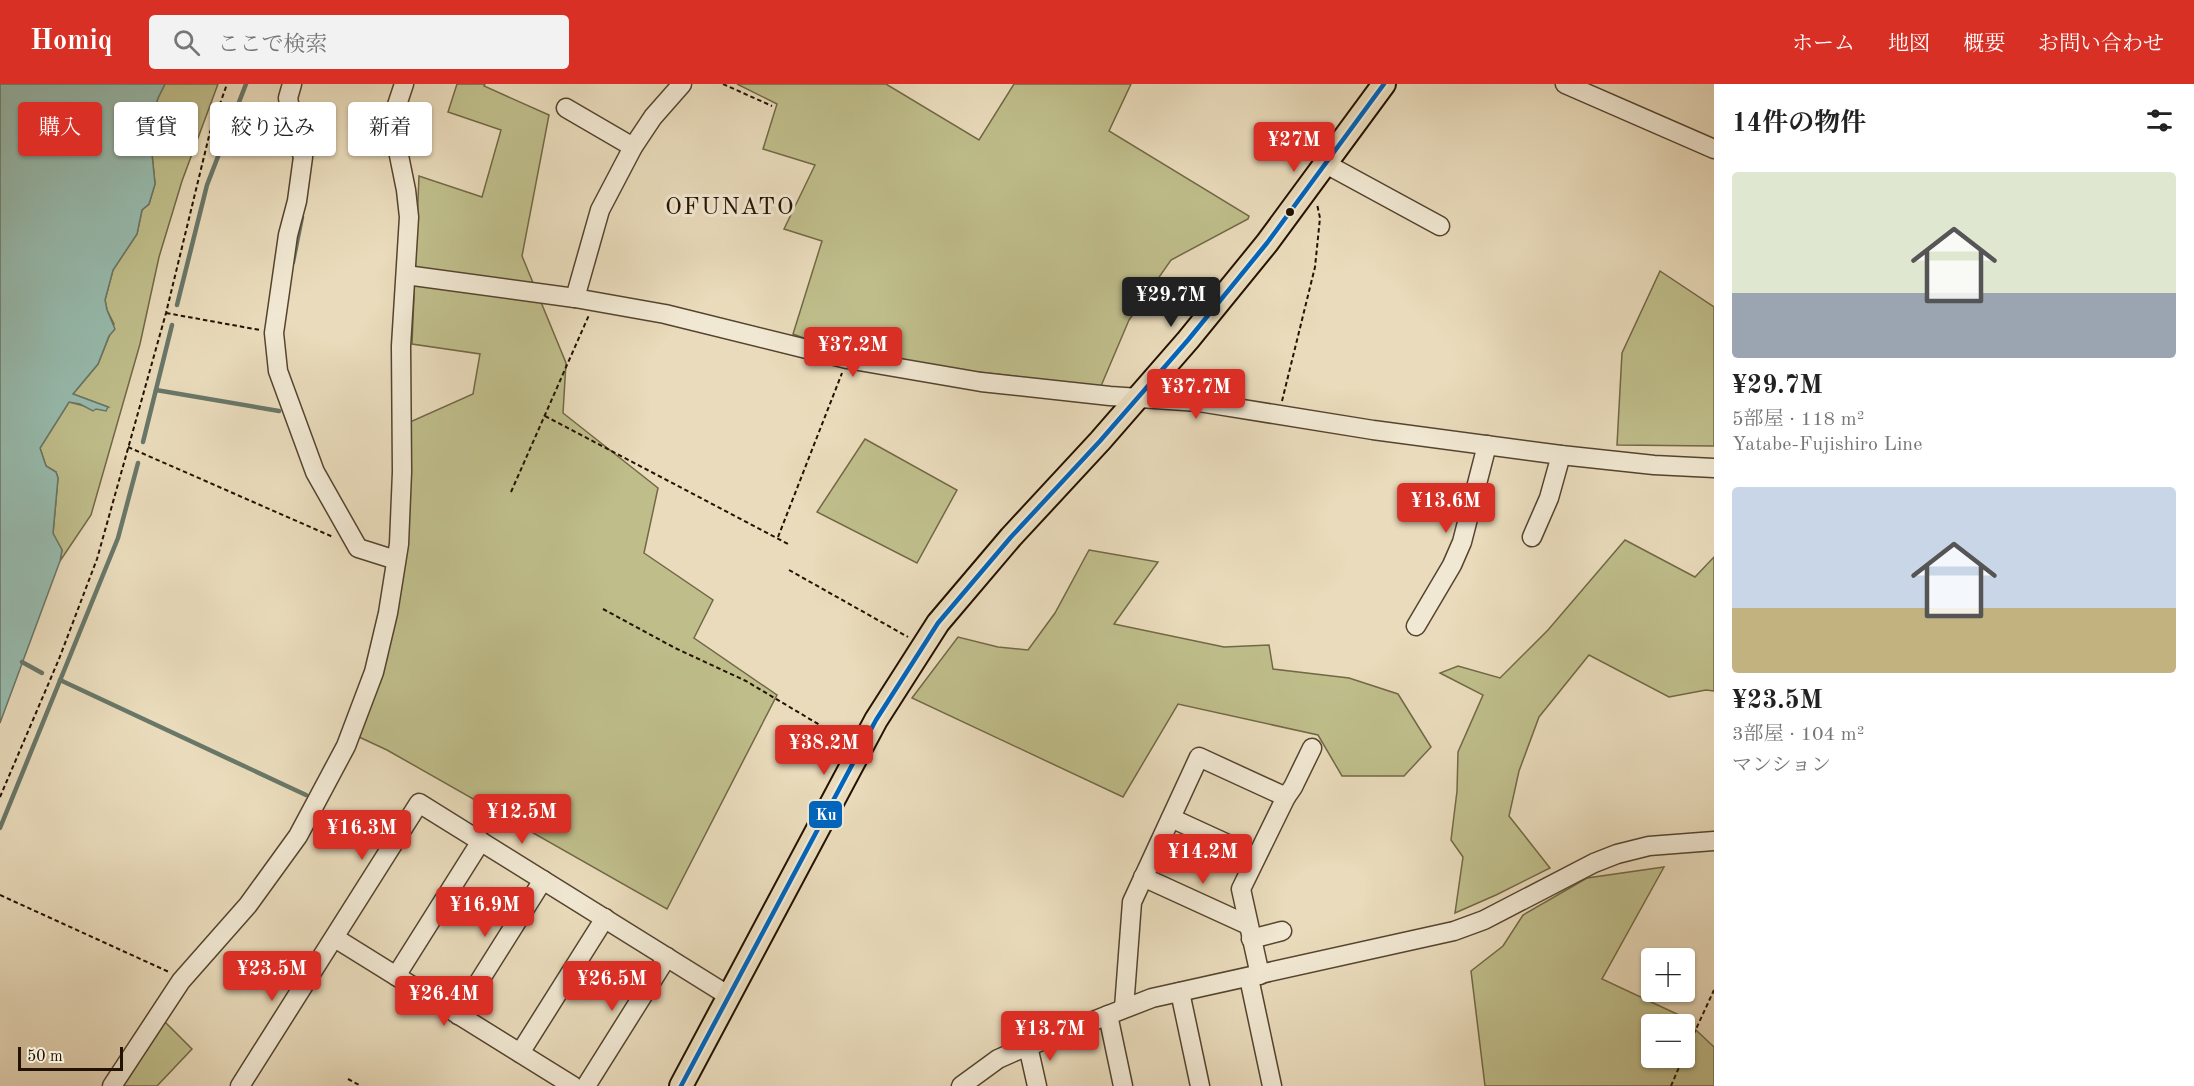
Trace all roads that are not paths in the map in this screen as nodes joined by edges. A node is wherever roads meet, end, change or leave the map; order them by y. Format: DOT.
graph roads {
  1 [pos="292,84"];
  2 [pos="404,84"];
  3 [pos="682,84"];
  4 [pos="1384,84"];
  5 [pos="1565,84"];
  6 [pos="566,108"];
  7 [pos="633,147"];
  8 [pos="1714,149"];
  9 [pos="1326,164"];
  10 [pos="1440,226"];
  11 [pos="406,275"];
  12 [pos="574,298"];
  13 [pos="1139,397"];
  14 [pos="1487,445"];
  15 [pos="1561,455"];
  16 [pos="1714,468"];
  17 [pos="1532,537"];
  18 [pos="396,560"];
  19 [pos="1416,626"];
  20 [pos="1312,748"];
  21 [pos="1286,797"];
  22 [pos="1171,818"];
  23 [pos="1714,840"];
  24 [pos="481,841"];
  25 [pos="1256,857"];
  26 [pos="1143,878"];
  27 [pos="543,880"];
  28 [pos="605,918"];
  29 [pos="1250,932"];
  30 [pos="1282,932"];
  31 [pos="335,938"];
  32 [pos="667,957"];
  33 [pos="396,976"];
  34 [pos="1255,977"];
  35 [pos="1180,992"];
  36 [pos="729,996"];
  37 [pos="1116,1012"];
  38 [pos="458,1015"];
  39 [pos="1028,1046"];
  40 [pos="520,1053"];
  41 [pos="112,1086"];
  42 [pos="240,1086"];
  43 [pos="573,1086"];
  44 [pos="586,1086"];
  45 [pos="681,1086"];
  46 [pos="961,1086"];
  47 [pos="1037,1086"];
  48 [pos="1124,1086"];
  49 [pos="1200,1086"];
  50 [pos="1272,1086"];
  1 -- 18 [label="street"];
  2 -- 11 [label="street"];
  3 -- 7 [label="street"];
  4 -- 9 [label="main road"];
  5 -- 8 [label="street"];
  6 -- 7 [label="street"];
  7 -- 12 [label="street"];
  9 -- 10 [label="street"];
  9 -- 13 [label="main road"];
  11 -- 12 [label="street"];
  11 -- 18 [label="street"];
  12 -- 13 [label="street"];
  13 -- 14 [label="street"];
  13 -- 36 [label="main road"];
  14 -- 15 [label="street"];
  14 -- 19 [label="street"];
  15 -- 16 [label="street"];
  15 -- 17 [label="street"];
  18 -- 41 [label="street"];
  20 -- 21 [label="street"];
  21 -- 22 [label="street"];
  21 -- 25 [label="street"];
  22 -- 25 [label="street"];
  22 -- 26 [label="street"];
  23 -- 34 [label="street"];
  24 -- 27 [label="street"];
  24 -- 31 [label="street"];
  24 -- 33 [label="street"];
  25 -- 29 [label="street"];
  26 -- 29 [label="street"];
  26 -- 37 [label="street"];
  27 -- 28 [label="street"];
  27 -- 38 [label="street"];
  28 -- 32 [label="street"];
  28 -- 40 [label="street"];
  29 -- 30 [label="street"];
  29 -- 34 [label="street"];
  31 -- 33 [label="street"];
  31 -- 42 [label="street"];
  32 -- 36 [label="street"];
  32 -- 44 [label="street"];
  33 -- 38 [label="street"];
  34 -- 35 [label="street"];
  34 -- 50 [label="street"];
  35 -- 37 [label="street"];
  35 -- 49 [label="street"];
  36 -- 45 [label="main road"];
  37 -- 39 [label="street"];
  37 -- 48 [label="street"];
  38 -- 40 [label="street"];
  39 -- 46 [label="street"];
  39 -- 47 [label="street"];
  40 -- 43 [label="street"];
}
